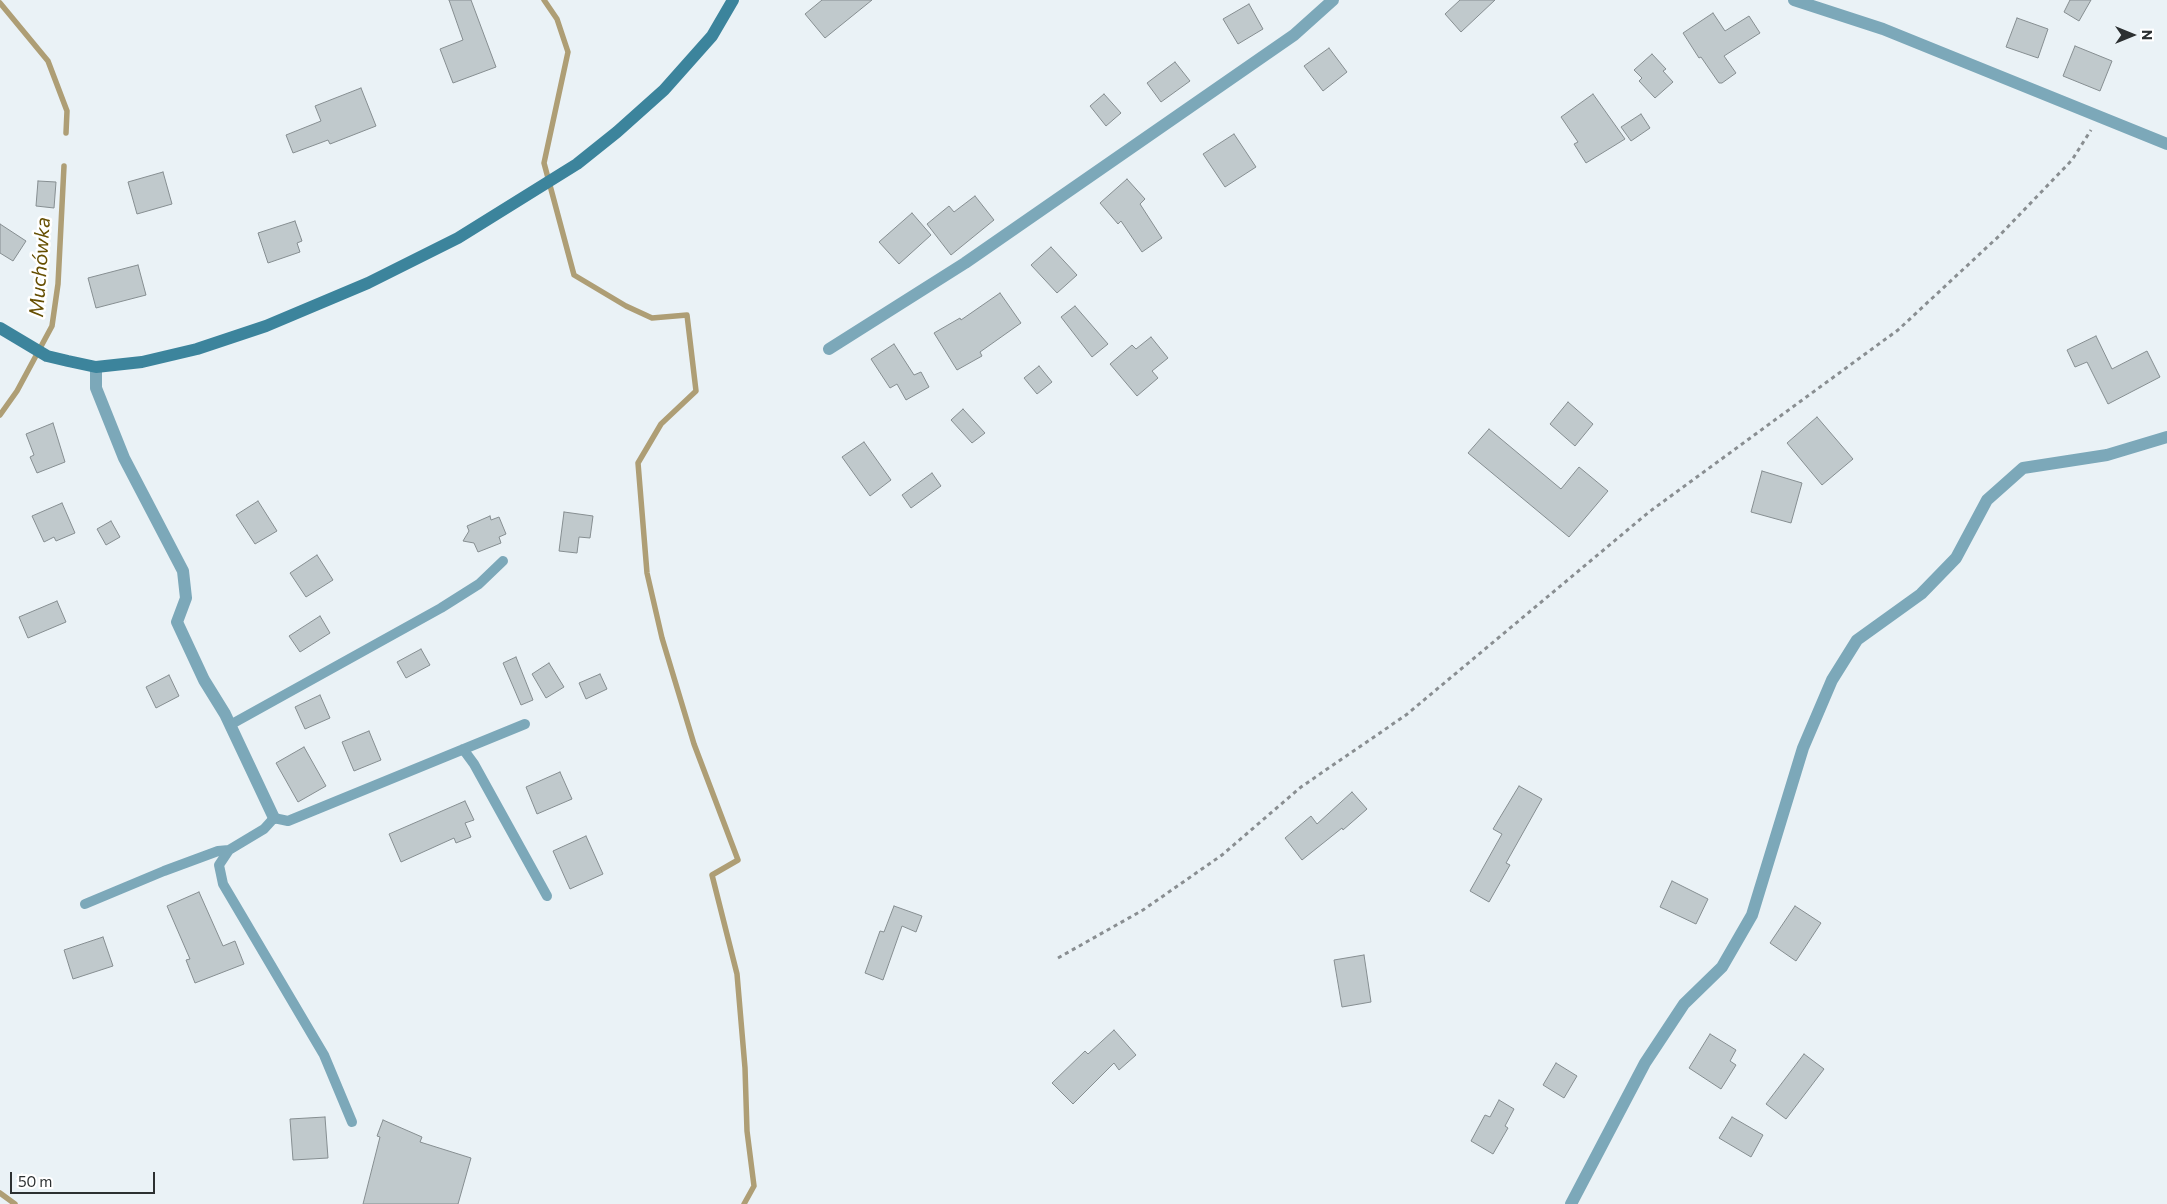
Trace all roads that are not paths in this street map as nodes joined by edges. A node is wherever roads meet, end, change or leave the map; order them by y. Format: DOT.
graph roads {
  1 [pos="734,0"];
  2 [pos="1333,0"];
  3 [pos="1794,0"];
  4 [pos="2167,144"];
  5 [pos="0,328"];
  6 [pos="829,349"];
  7 [pos="96,367"];
  8 [pos="2167,437"];
  9 [pos="503,561"];
  10 [pos="525,724"];
  11 [pos="230,725"];
  12 [pos="463,749"];
  13 [pos="274,818"];
  14 [pos="229,850"];
  15 [pos="547,896"];
  16 [pos="85,904"];
  17 [pos="352,1122"];
  18 [pos="1571,1204"];
  1 -- 7 [label="main road"];
  2 -- 6 [label="street"];
  3 -- 4 [label="street"];
  5 -- 7 [label="main road"];
  7 -- 11 [label="street"];
  8 -- 18 [label="street"];
  9 -- 11 [label="lane"];
  10 -- 12 [label="lane"];
  11 -- 13 [label="street"];
  12 -- 13 [label="lane"];
  12 -- 15 [label="lane"];
  13 -- 14 [label="lane"];
  14 -- 16 [label="lane"];
  14 -- 17 [label="lane"];
}
